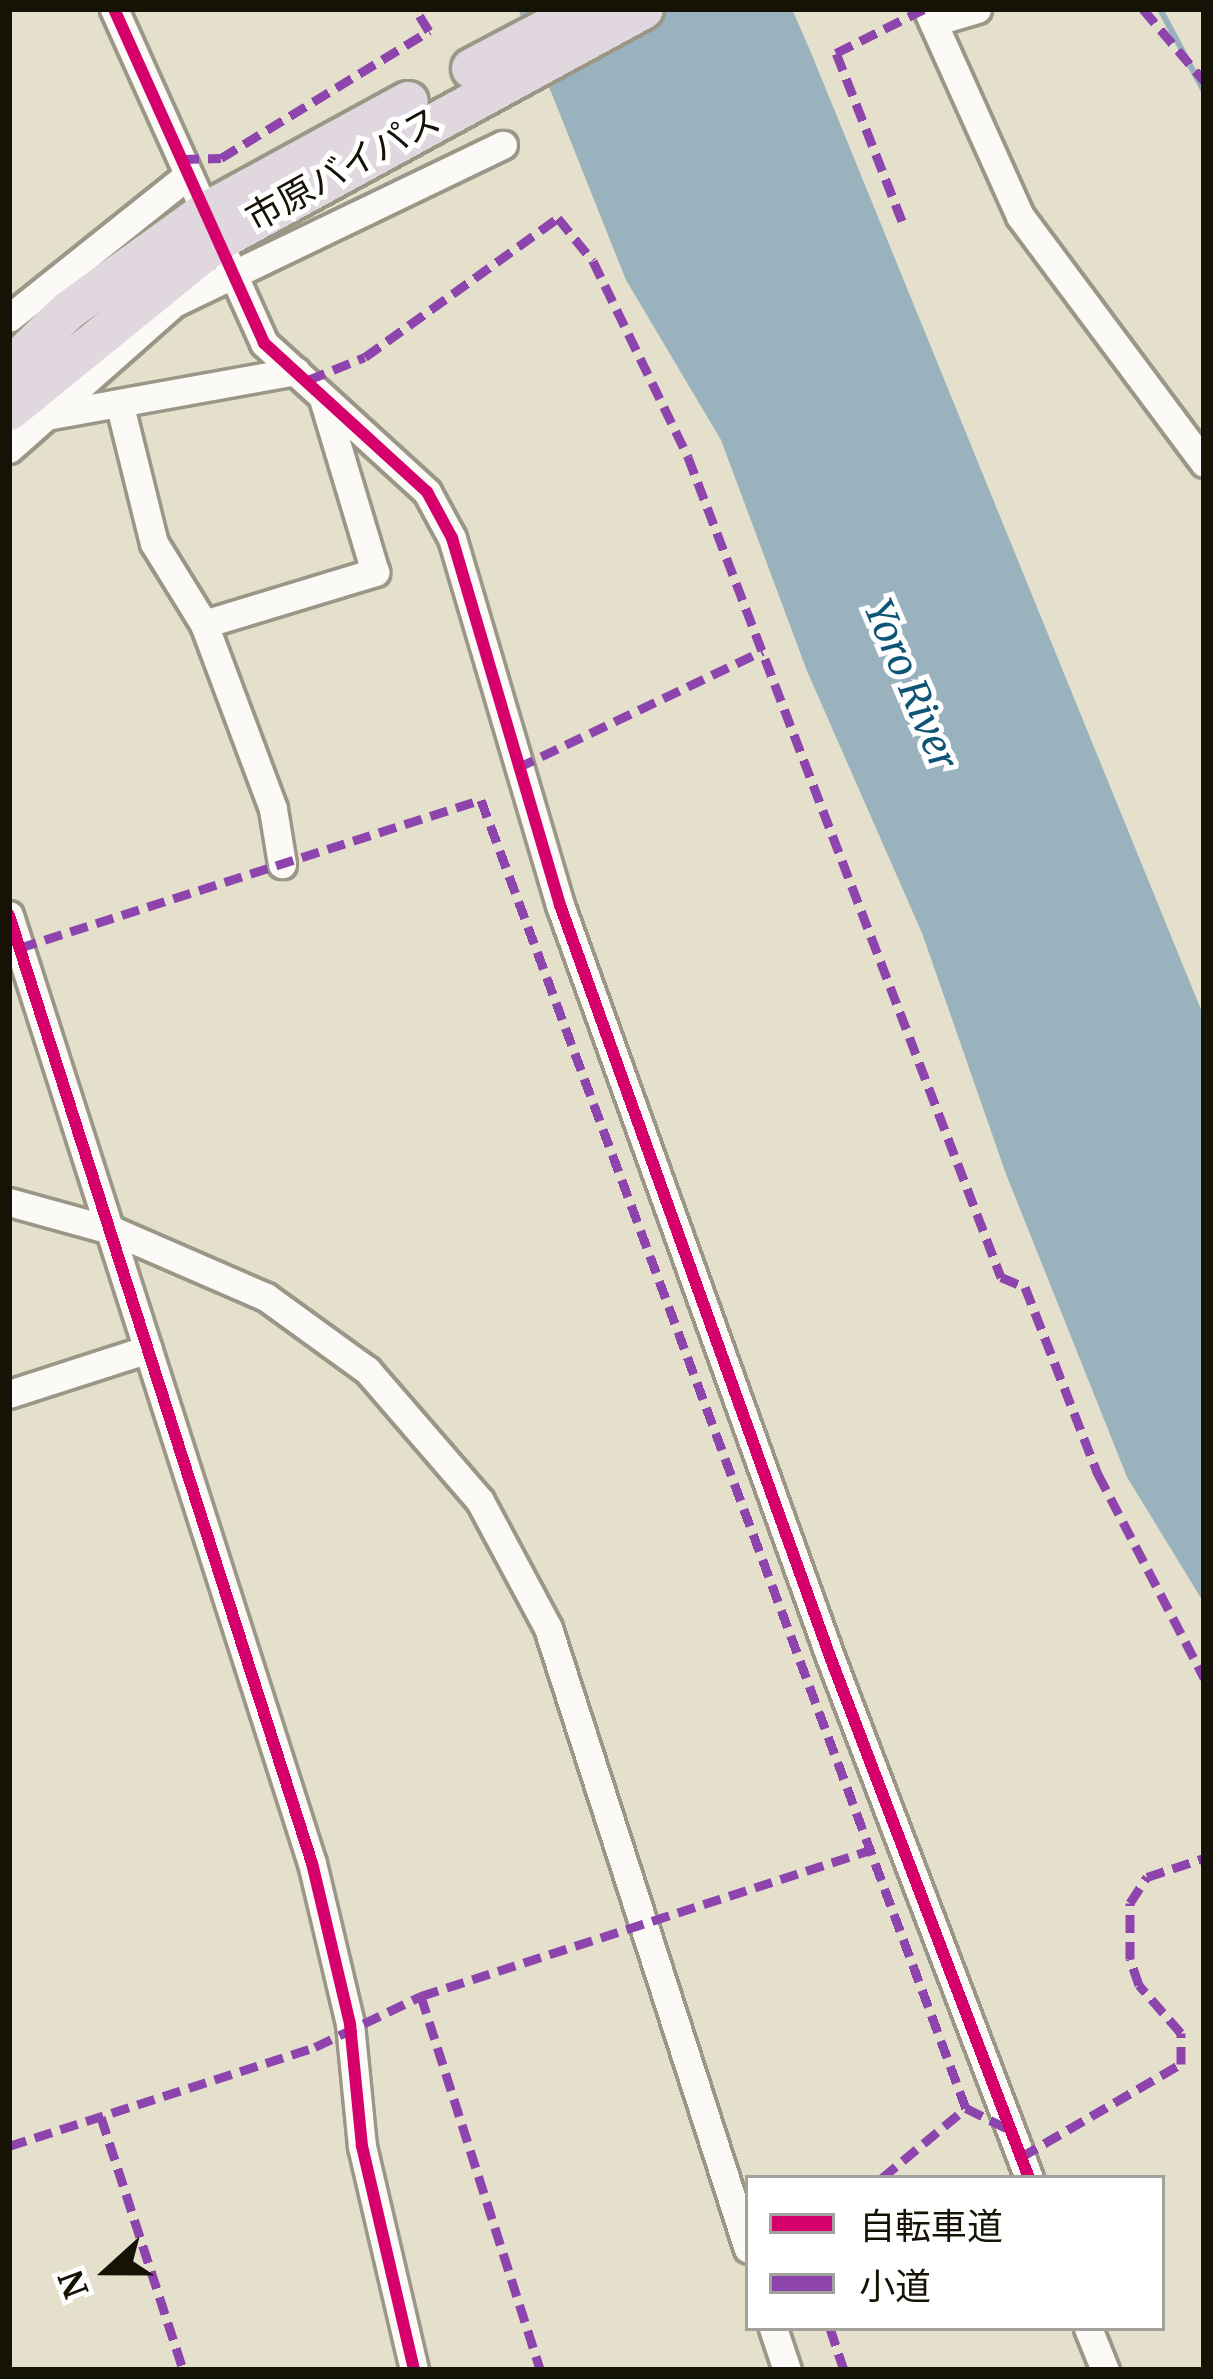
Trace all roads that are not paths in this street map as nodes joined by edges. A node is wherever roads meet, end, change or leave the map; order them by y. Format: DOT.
graph roads {
  1 [pos="114,9"];
  2 [pos="583,9"];
  3 [pos="643,9"];
  4 [pos="977,9"];
  5 [pos="930,15"];
  6 [pos="405,117"];
  7 [pos="503,145"];
  8 [pos="188,175"];
  9 [pos="218,242"];
  10 [pos="9,318"];
  11 [pos="9,367"];
  12 [pos="296,371"];
  13 [pos="320,391"];
  14 [pos="120,406"];
  15 [pos="27,413"];
  16 [pos="9,449"];
  17 [pos="1204,463"];
  18 [pos="204,624"];
  19 [pos="282,864"];
  20 [pos="9,915"];
  21 [pos="9,1202"];
  22 [pos="114,1231"];
  23 [pos="148,1349"];
  24 [pos="9,1394"];
  25 [pos="1028,2175"];
  26 [pos="745,2240"];
  27 [pos="774,2331"];
  28 [pos="1089,2331"];
  29 [pos="414,2370"];
  30 [pos="787,2370"];
  31 [pos="1105,2370"];
  1 -- 8 [label="street"];
  2 -- 6 [label="highway, 市原バイパス"];
  3 -- 6 [label="highway, 市原バイパス"];
  4 -- 5 [label="street"];
  5 -- 17 [label="street"];
  6 -- 9 [label="highway, 市原バイパス"];
  7 -- 9 [label="street"];
  8 -- 9 [label="street"];
  8 -- 10 [label="street"];
  9 -- 11 [label="highway, 市原バイパス"];
  9 -- 12 [label="street"];
  9 -- 15 [label="highway, 市原バイパス"];
  12 -- 13 [label="street"];
  12 -- 14 [label="street"];
  13 -- 18 [label="street"];
  13 -- 25 [label="street"];
  14 -- 15 [label="street"];
  14 -- 18 [label="street"];
  15 -- 16 [label="street"];
  18 -- 19 [label="street"];
  20 -- 22 [label="street"];
  21 -- 22 [label="street"];
  22 -- 23 [label="street"];
  22 -- 26 [label="street"];
  23 -- 24 [label="street"];
  23 -- 29 [label="street"];
  27 -- 30 [label="street"];
  28 -- 31 [label="street"];
}
